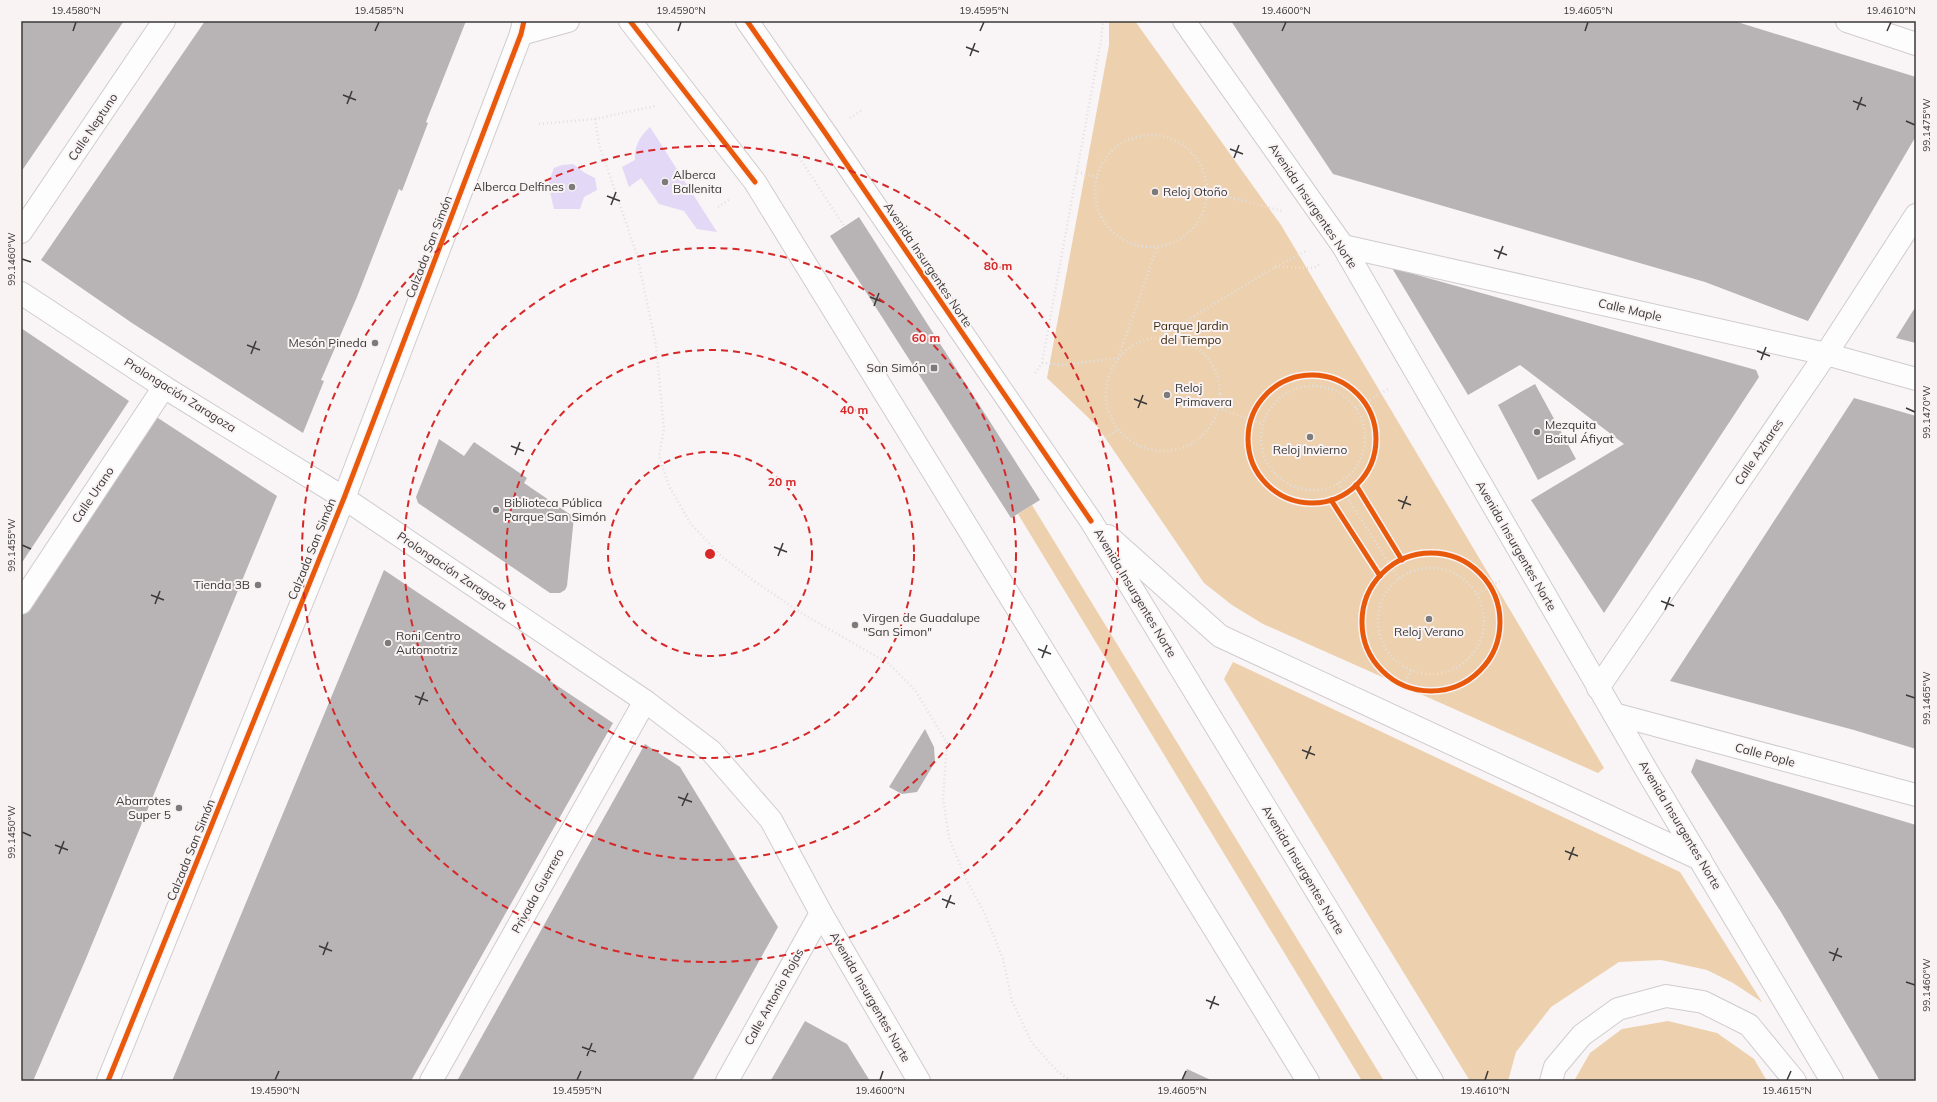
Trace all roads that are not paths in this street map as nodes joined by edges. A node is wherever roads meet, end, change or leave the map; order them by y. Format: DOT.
graph roads {
  1 [pos="164,21"];
  2 [pos="568,21"];
  3 [pos="630,21"];
  4 [pos="747,21"];
  5 [pos="1184,21"];
  6 [pos="1847,21"];
  7 [pos="522,28"];
  8 [pos="1916,44"];
  9 [pos="1916,215"];
  10 [pos="21,232"];
  11 [pos="1343,246"];
  12 [pos="21,293"];
  13 [pos="1826,354"];
  14 [pos="1916,379"];
  15 [pos="164,387"];
  16 [pos="344,498"];
  17 [pos="1091,521"];
  18 [pos="21,603"];
  19 [pos="1598,688"];
  20 [pos="645,701"];
  21 [pos="1614,714"];
  22 [pos="1916,795"];
  23 [pos="1700,859"];
  24 [pos="821,912"];
  25 [pos="729,1080"];
  26 [pos="108,1081"];
  27 [pos="431,1081"];
  28 [pos="919,1081"];
  29 [pos="1308,1081"];
  30 [pos="1432,1081"];
  31 [pos="1551,1081"];
  32 [pos="1795,1081"];
  33 [pos="1832,1081"];
  1 -- 10 [label="main road, Calle Neptuno"];
  2 -- 7 [label="main road, Calzada San Simón"];
  3 -- 29 [label="main road"];
  4 -- 17 [label="main road, Avenida Insurgentes Norte"];
  5 -- 11 [label="main road, Avenida Insurgentes Norte"];
  6 -- 8 [label="main road"];
  7 -- 16 [label="main road, Calzada San Simón"];
  9 -- 13 [label="main road, Calle Azhares"];
  11 -- 13 [label="main road, Calle Maple"];
  11 -- 19 [label="main road, Avenida Insurgentes Norte"];
  12 -- 15 [label="main road, Prolongación Zaragoza"];
  13 -- 14 [label="main road, Calle Maple"];
  13 -- 19 [label="main road, Calle Azhares"];
  15 -- 16 [label="main road, Prolongación Zaragoza"];
  15 -- 18 [label="main road, Calle Urano"];
  16 -- 20 [label="main road, Prolongación Zaragoza"];
  16 -- 26 [label="main road, Calzada San Simón"];
  17 -- 23 [label="main road"];
  17 -- 30 [label="main road, Avenida Insurgentes Norte"];
  19 -- 21 [label="main road, Avenida Insurgentes Norte"];
  20 -- 24 [label="main road, Prolongación Zaragoza"];
  20 -- 27 [label="main road, Privada Guerrero"];
  21 -- 22 [label="main road, Calle Pople"];
  21 -- 23 [label="main road, Avenida Insurgentes Norte"];
  23 -- 33 [label="main road, Avenida Insurgentes Norte"];
  24 -- 25 [label="main road, Calle Antonio Rojas"];
  24 -- 28 [label="main road, Avenida Insurgentes Norte"];
  31 -- 32 [label="main road"];
}
